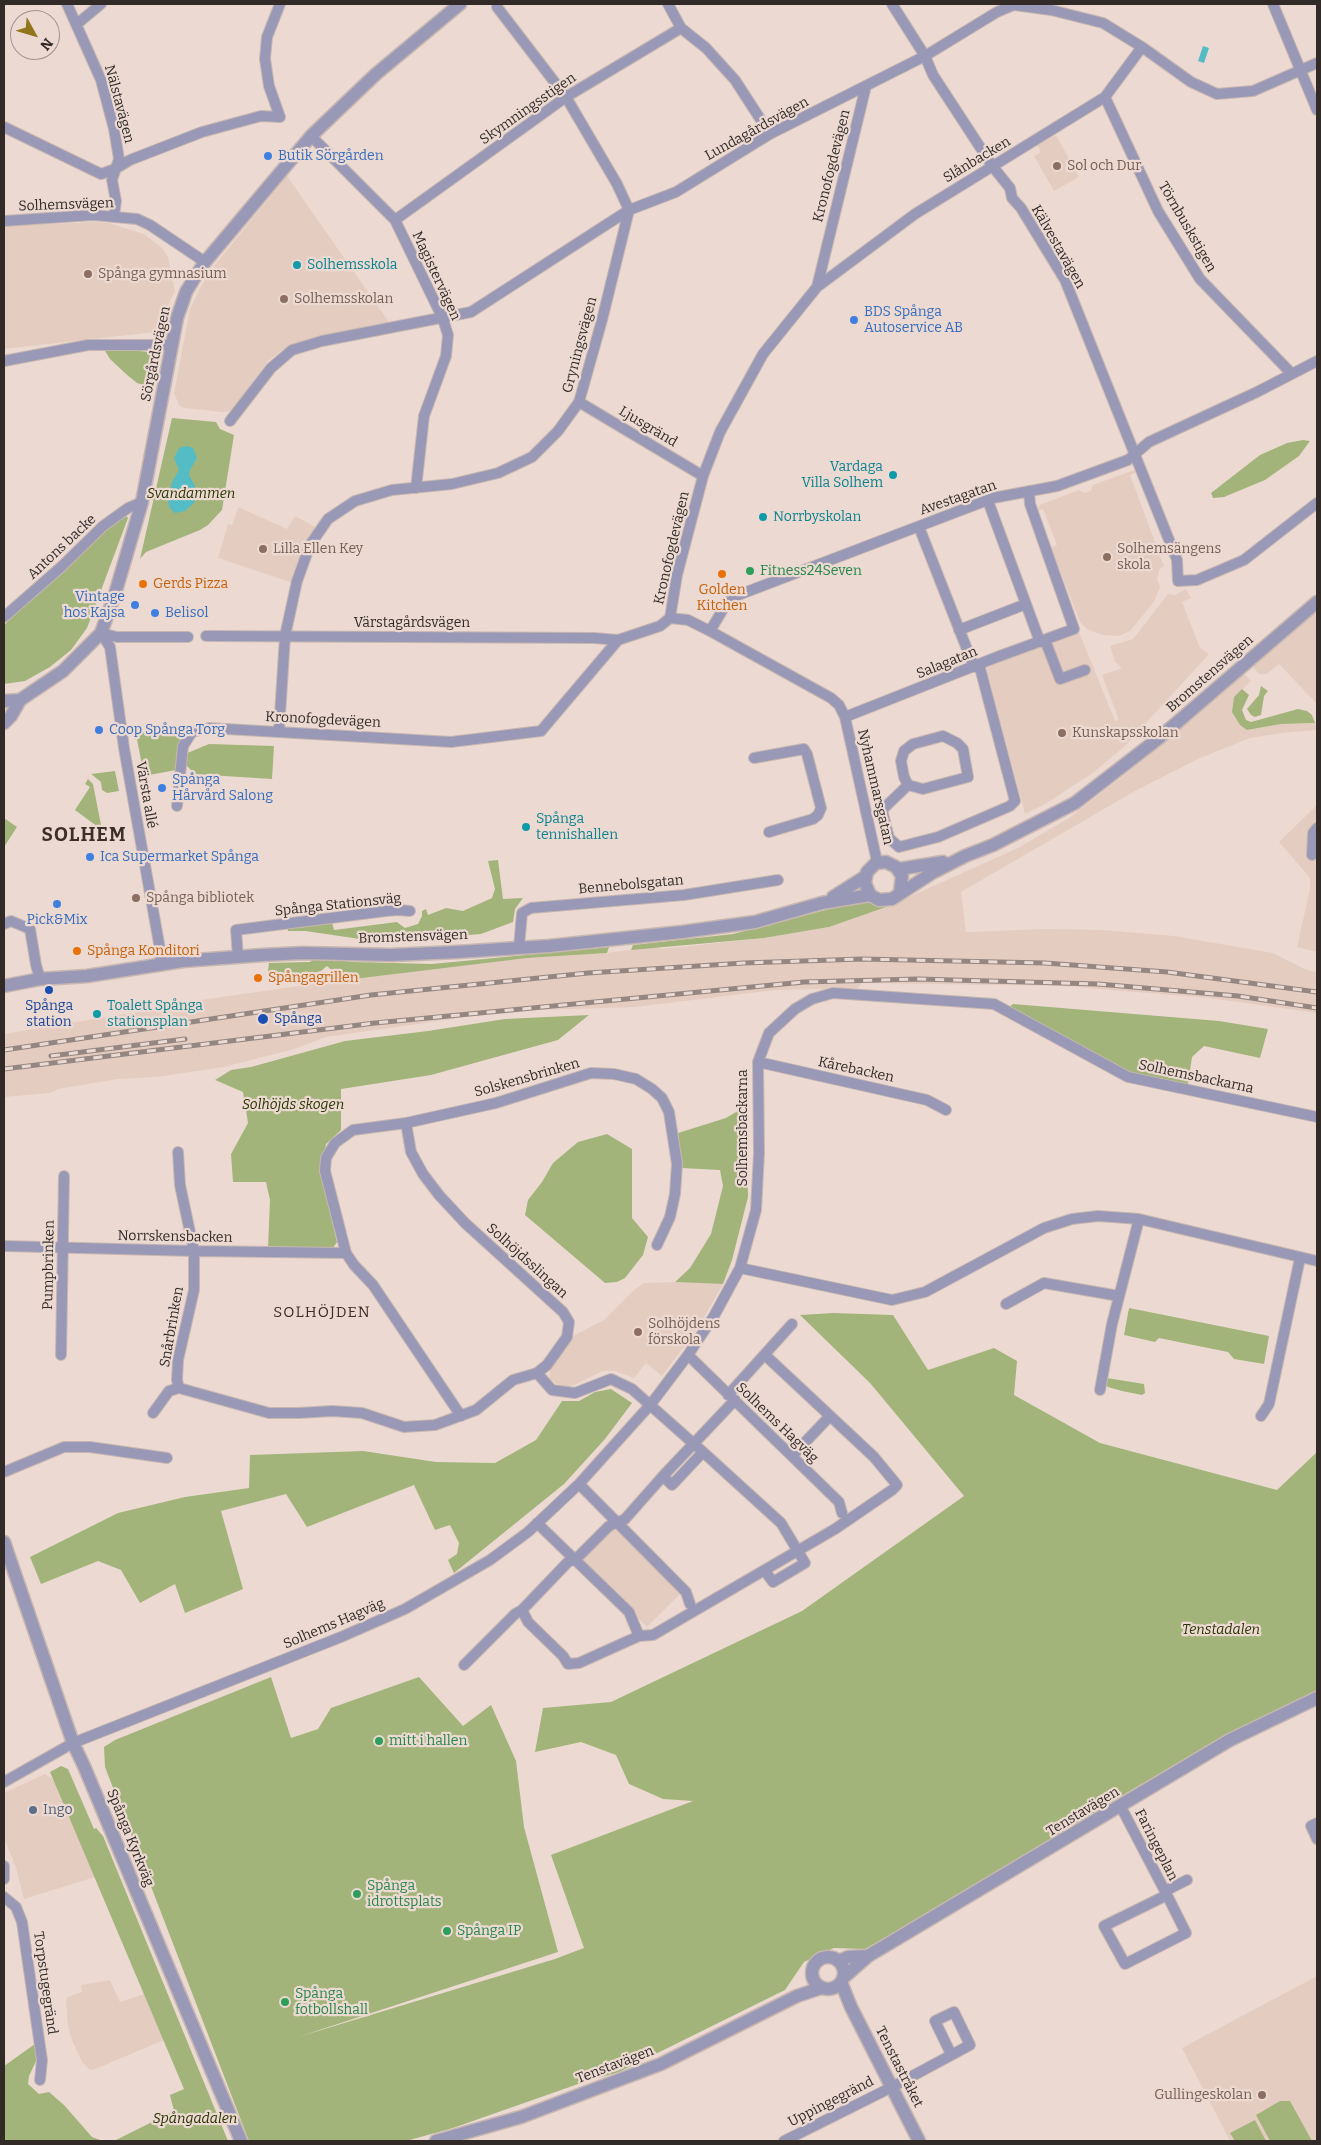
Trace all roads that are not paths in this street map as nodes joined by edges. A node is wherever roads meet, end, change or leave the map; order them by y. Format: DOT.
graph roads {
  1 [pos="66,4"];
  2 [pos="101,4"];
  3 [pos="280,4"];
  4 [pos="460,4"];
  5 [pos="668,4"];
  6 [pos="892,4"];
  7 [pos="1015,4"];
  8 [pos="1273,4"];
  9 [pos="497,7"];
  10 [pos="77,24"];
  11 [pos="681,28"];
  12 [pos="1142,47"];
  13 [pos="925,56"];
  14 [pos="1317,63"];
  15 [pos="1300,70"];
  16 [pos="866,86"];
  17 [pos="566,97"];
  18 [pos="1105,97"];
  19 [pos="1317,110"];
  20 [pos="4,127"];
  21 [pos="770,134"];
  22 [pos="311,136"];
  23 [pos="993,167"];
  24 [pos="115,169"];
  25 [pos="629,210"];
  26 [pos="114,215"];
  27 [pos="395,220"];
  28 [pos="4,221"];
  29 [pos="206,262"];
  30 [pos="816,287"];
  31 [pos="443,319"];
  32 [pos="171,345"];
  33 [pos="4,361"];
  34 [pos="1317,361"];
  35 [pos="1292,374"];
  36 [pos="579,402"];
  37 [pos="230,420"];
  38 [pos="1135,455"];
  39 [pos="703,476"];
  40 [pos="416,488"];
  41 [pos="1029,491"];
  42 [pos="988,500"];
  43 [pos="142,502"];
  44 [pos="1317,504"];
  45 [pos="918,527"];
  46 [pos="1317,602"];
  47 [pos="1026,604"];
  48 [pos="4,617"];
  49 [pos="670,618"];
  50 [pos="959,630"];
  51 [pos="710,631"];
  52 [pos="101,633"];
  53 [pos="206,636"];
  54 [pos="285,636"];
  55 [pos="188,637"];
  56 [pos="618,640"];
  57 [pos="1043,641"];
  58 [pos="976,666"];
  59 [pos="1085,670"];
  60 [pos="4,700"];
  61 [pos="20,700"];
  62 [pos="845,717"];
  63 [pos="4,723"];
  64 [pos="279,731"];
  65 [pos="754,758"];
  66 [pos="908,784"];
  67 [pos="177,806"];
  68 [pos="1317,828"];
  69 [pos="769,832"];
  70 [pos="1312,855"];
  71 [pos="965,856"];
  72 [pos="876,863"];
  73 [pos="899,870"];
  74 [pos="866,876"];
  75 [pos="778,880"];
  76 [pos="900,892"];
  77 [pos="870,895"];
  78 [pos="822,903"];
  79 [pos="410,911"];
  80 [pos="4,924"];
  81 [pos="519,946"];
  82 [pos="238,957"];
  83 [pos="161,964"];
  84 [pos="40,979"];
  85 [pos="4,986"];
  86 [pos="758,1062"];
  87 [pos="946,1110"];
  88 [pos="1317,1117"];
  89 [pos="406,1123"];
  90 [pos="178,1152"];
  91 [pos="64,1176"];
  92 [pos="1139,1219"];
  93 [pos="4,1246"];
  94 [pos="657,1246"];
  95 [pos="62,1247"];
  96 [pos="194,1251"];
  97 [pos="346,1253"];
  98 [pos="1300,1258"];
  99 [pos="1317,1261"];
  100 [pos="740,1268"];
  101 [pos="1119,1296"];
  102 [pos="1006,1304"];
  103 [pos="792,1324"];
  104 [pos="688,1355"];
  105 [pos="765,1355"];
  106 [pos="61,1356"];
  107 [pos="537,1373"];
  108 [pos="179,1388"];
  109 [pos="1100,1390"];
  110 [pos="732,1398"];
  111 [pos="651,1404"];
  112 [pos="153,1413"];
  113 [pos="461,1416"];
  114 [pos="830,1416"];
  115 [pos="1261,1416"];
  116 [pos="695,1443"];
  117 [pos="704,1452"];
  118 [pos="792,1456"];
  119 [pos="167,1458"];
  120 [pos="4,1472"];
  121 [pos="663,1476"];
  122 [pos="579,1484"];
  123 [pos="842,1513"];
  124 [pos="617,1522"];
  125 [pos="537,1523"];
  126 [pos="4,1542"];
  127 [pos="798,1550"];
  128 [pos="576,1559"];
  129 [pos="765,1571"];
  130 [pos="690,1604"];
  131 [pos="522,1610"];
  132 [pos="639,1636"];
  133 [pos="464,1665"];
  134 [pos="1317,1698"];
  135 [pos="73,1743"];
  136 [pos="4,1782"];
  137 [pos="1121,1807"];
  138 [pos="1317,1823"];
  139 [pos="1317,1839"];
  140 [pos="4,1866"];
  141 [pos="4,1879"];
  142 [pos="1187,1880"];
  143 [pos="1166,1893"];
  144 [pos="4,1897"];
  145 [pos="868,1956"];
  146 [pos="839,1961"];
  147 [pos="812,1974"];
  148 [pos="842,1980"];
  149 [pos="825,1988"];
  150 [pos="797,1996"];
  151 [pos="851,2007"];
  152 [pos="951,2054"];
  153 [pos="40,2080"];
  154 [pos="892,2087"];
  155 [pos="240,2141"];
  156 [pos="436,2141"];
  157 [pos="784,2141"];
  158 [pos="919,2141"];
  1 -- 10 [label="street, Nälstavägen"];
  2 -- 10 [label="street"];
  3 -- 24 [label="street"];
  4 -- 22 [label="street, Sörgårdsvägen"];
  5 -- 11 [label="street"];
  6 -- 13 [label="street, Kälvestavägen"];
  7 -- 12 [label="street, Lundagårdsvägen"];
  7 -- 13 [label="street, Lundagårdsvägen"];
  8 -- 15 [label="street"];
  9 -- 17 [label="street"];
  10 -- 24 [label="street, Nälstavägen"];
  11 -- 17 [label="street, Skymningsstigen"];
  11 -- 21 [label="street"];
  12 -- 15 [label="street, Lundagårdsvägen"];
  12 -- 18 [label="street, Slånbacken"];
  13 -- 16 [label="street, Lundagårdsvägen"];
  13 -- 23 [label="street, Kälvestavägen"];
  14 -- 15 [label="street, Lundagårdsvägen"];
  15 -- 19 [label="street"];
  16 -- 21 [label="street, Lundagårdsvägen"];
  16 -- 30 [label="street, Kronofogdevägen"];
  17 -- 25 [label="street"];
  17 -- 27 [label="street, Skymningsstigen"];
  18 -- 23 [label="street, Slånbacken"];
  18 -- 35 [label="street, Törnbuskstigen"];
  20 -- 24 [label="street"];
  21 -- 25 [label="street, Lundagårdsvägen"];
  22 -- 27 [label="street, Magistervägen"];
  22 -- 29 [label="street, Sörgårdsvägen"];
  23 -- 30 [label="street, Slånbacken"];
  23 -- 38 [label="street, Kälvestavägen"];
  24 -- 26 [label="street, Nälstavägen"];
  25 -- 31 [label="street, Lundagårdsvägen"];
  25 -- 36 [label="street, Gryningsvägen"];
  26 -- 28 [label="street, Solhemsvägen"];
  26 -- 29 [label="street, Solhemsvägen"];
  27 -- 31 [label="street, Magistervägen"];
  29 -- 32 [label="street, Sörgårdsvägen"];
  30 -- 39 [label="street, Kronofogdevägen"];
  31 -- 37 [label="street, Lundagårdsvägen"];
  31 -- 40 [label="street, Magistervägen"];
  32 -- 33 [label="street"];
  32 -- 43 [label="street, Sörgårdsvägen"];
  34 -- 35 [label="street, Avestagatan"];
  35 -- 38 [label="street, Avestagatan"];
  36 -- 39 [label="street, Ljusgränd"];
  36 -- 40 [label="street, Gryningsvägen"];
  38 -- 41 [label="street, Avestagatan"];
  38 -- 44 [label="street, Kälvestavägen"];
  39 -- 49 [label="street, Kronofogdevägen"];
  40 -- 54 [label="street, Gryningsvägen"];
  41 -- 42 [label="street, Avestagatan"];
  41 -- 57 [label="street, Salagatan"];
  42 -- 45 [label="street, Avestagatan"];
  42 -- 47 [label="street"];
  43 -- 48 [label="street, Antons backe"];
  43 -- 52 [label="street, Sörgårdsvägen"];
  45 -- 50 [label="street"];
  45 -- 51 [label="street, Avestagatan"];
  46 -- 71 [label="street, Bromstensvägen"];
  47 -- 50 [label="street"];
  47 -- 57 [label="street"];
  49 -- 51 [label="street"];
  49 -- 56 [label="street, Kronofogdevägen"];
  50 -- 58 [label="street"];
  51 -- 62 [label="street"];
  52 -- 55 [label="street"];
  52 -- 61 [label="street, Sörgårdsvägen"];
  52 -- 83 [label="street, Värsta allé"];
  53 -- 54 [label="street, Värstagårdsvägen"];
  54 -- 56 [label="street, Värstagårdsvägen"];
  54 -- 64 [label="street, Gryningsvägen"];
  56 -- 64 [label="street, Kronofogdevägen"];
  57 -- 58 [label="street, Salagatan"];
  57 -- 59 [label="street"];
  58 -- 62 [label="street, Salagatan"];
  58 -- 66 [label="street"];
  60 -- 61 [label="street"];
  61 -- 63 [label="street"];
  62 -- 72 [label="street, Nyhammarsgatan"];
  64 -- 67 [label="street, Kronofogdevägen"];
  65 -- 69 [label="street"];
  66 -- 66 [label="street"];
  68 -- 70 [label="street"];
  71 -- 73 [label="street, Bromstensvägen"];
  71 -- 76 [label="street, Bromstensvägen"];
  72 -- 73 [label="street, Bromstensvägen"];
  72 -- 74 [label="street, Bromstensvägen"];
  73 -- 76 [label="street"];
  74 -- 77 [label="street"];
  74 -- 78 [label="street, Bromstensvägen"];
  75 -- 81 [label="street, Bennebolsgatan"];
  76 -- 77 [label="street, Bromstensvägen"];
  77 -- 78 [label="street, Bromstensvägen"];
  78 -- 81 [label="street, Bromstensvägen"];
  79 -- 82 [label="street, Spånga Stationsväg"];
  80 -- 84 [label="street"];
  81 -- 82 [label="street, Bromstensvägen"];
  82 -- 83 [label="street, Bromstensvägen"];
  83 -- 84 [label="street, Bromstensvägen"];
  84 -- 85 [label="street, Bromstensvägen"];
  86 -- 87 [label="street, Kårebacken"];
  86 -- 88 [label="street, Solhemsbackarna"];
  86 -- 100 [label="street, Solhemsbackarna"];
  89 -- 94 [label="street, Solskensbrinken"];
  89 -- 97 [label="street, Solskensbrinken"];
  89 -- 107 [label="street, Solhöjdsslingan"];
  90 -- 96 [label="street, Snårbrinken"];
  91 -- 95 [label="street, Pumpbrinken"];
  92 -- 98 [label="street"];
  92 -- 100 [label="street"];
  92 -- 101 [label="street"];
  93 -- 95 [label="street, Norrskensbacken"];
  95 -- 96 [label="street, Norrskensbacken"];
  95 -- 106 [label="street, Pumpbrinken"];
  96 -- 97 [label="street, Norrskensbacken"];
  96 -- 108 [label="street, Snårbrinken"];
  97 -- 113 [label="street"];
  98 -- 99 [label="street"];
  98 -- 115 [label="street"];
  100 -- 104 [label="street, Solhems Hagväg"];
  101 -- 102 [label="street"];
  101 -- 109 [label="street"];
  103 -- 105 [label="street"];
  104 -- 110 [label="street, Solhems Hagväg"];
  104 -- 111 [label="street, Solhems Hagväg"];
  105 -- 110 [label="street"];
  105 -- 114 [label="street"];
  107 -- 111 [label="street"];
  107 -- 113 [label="street"];
  108 -- 112 [label="street"];
  108 -- 113 [label="street"];
  110 -- 116 [label="street"];
  110 -- 118 [label="street, Solhems Hagväg"];
  111 -- 116 [label="street"];
  111 -- 122 [label="street, Solhems Hagväg"];
  114 -- 118 [label="street"];
  114 -- 127 [label="street"];
  116 -- 117 [label="street"];
  116 -- 121 [label="street"];
  117 -- 121 [label="street"];
  117 -- 127 [label="street"];
  118 -- 123 [label="street, Solhems Hagväg"];
  119 -- 120 [label="street"];
  121 -- 124 [label="street"];
  122 -- 124 [label="street"];
  122 -- 125 [label="street, Solhems Hagväg"];
  124 -- 128 [label="street"];
  124 -- 130 [label="street"];
  125 -- 128 [label="street"];
  125 -- 135 [label="street, Solhems Hagväg"];
  126 -- 135 [label="street, Spånga Kyrkväg"];
  127 -- 129 [label="street"];
  127 -- 129 [label="street"];
  128 -- 131 [label="street"];
  128 -- 132 [label="street"];
  129 -- 132 [label="street"];
  131 -- 132 [label="street"];
  131 -- 133 [label="street"];
  134 -- 137 [label="street, Tenstavägen"];
  135 -- 136 [label="street, Solhems Hagväg"];
  135 -- 155 [label="street, Spånga Kyrkväg"];
  137 -- 143 [label="street, Faringeplan"];
  137 -- 145 [label="street, Tenstavägen"];
  138 -- 139 [label="street"];
  140 -- 141 [label="street"];
  142 -- 143 [label="street"];
  143 -- 143 [label="street, Faringeplan"];
  144 -- 153 [label="street, Torpstugegränd"];
  145 -- 146 [label="street, Tenstavägen"];
  145 -- 148 [label="street, Tenstavägen"];
  146 -- 147 [label="street"];
  146 -- 148 [label="street"];
  147 -- 149 [label="street"];
  147 -- 150 [label="street, Tenstavägen"];
  148 -- 149 [label="street"];
  148 -- 151 [label="street, Tenstastråket"];
  149 -- 150 [label="street, Tenstavägen"];
  149 -- 151 [label="street, Tenstastråket"];
  150 -- 156 [label="street, Tenstavägen"];
  151 -- 154 [label="street, Tenstastråket"];
  152 -- 154 [label="street, Uppingegränd"];
  154 -- 157 [label="street, Uppingegränd"];
  154 -- 158 [label="street, Tenstastråket"];
}
